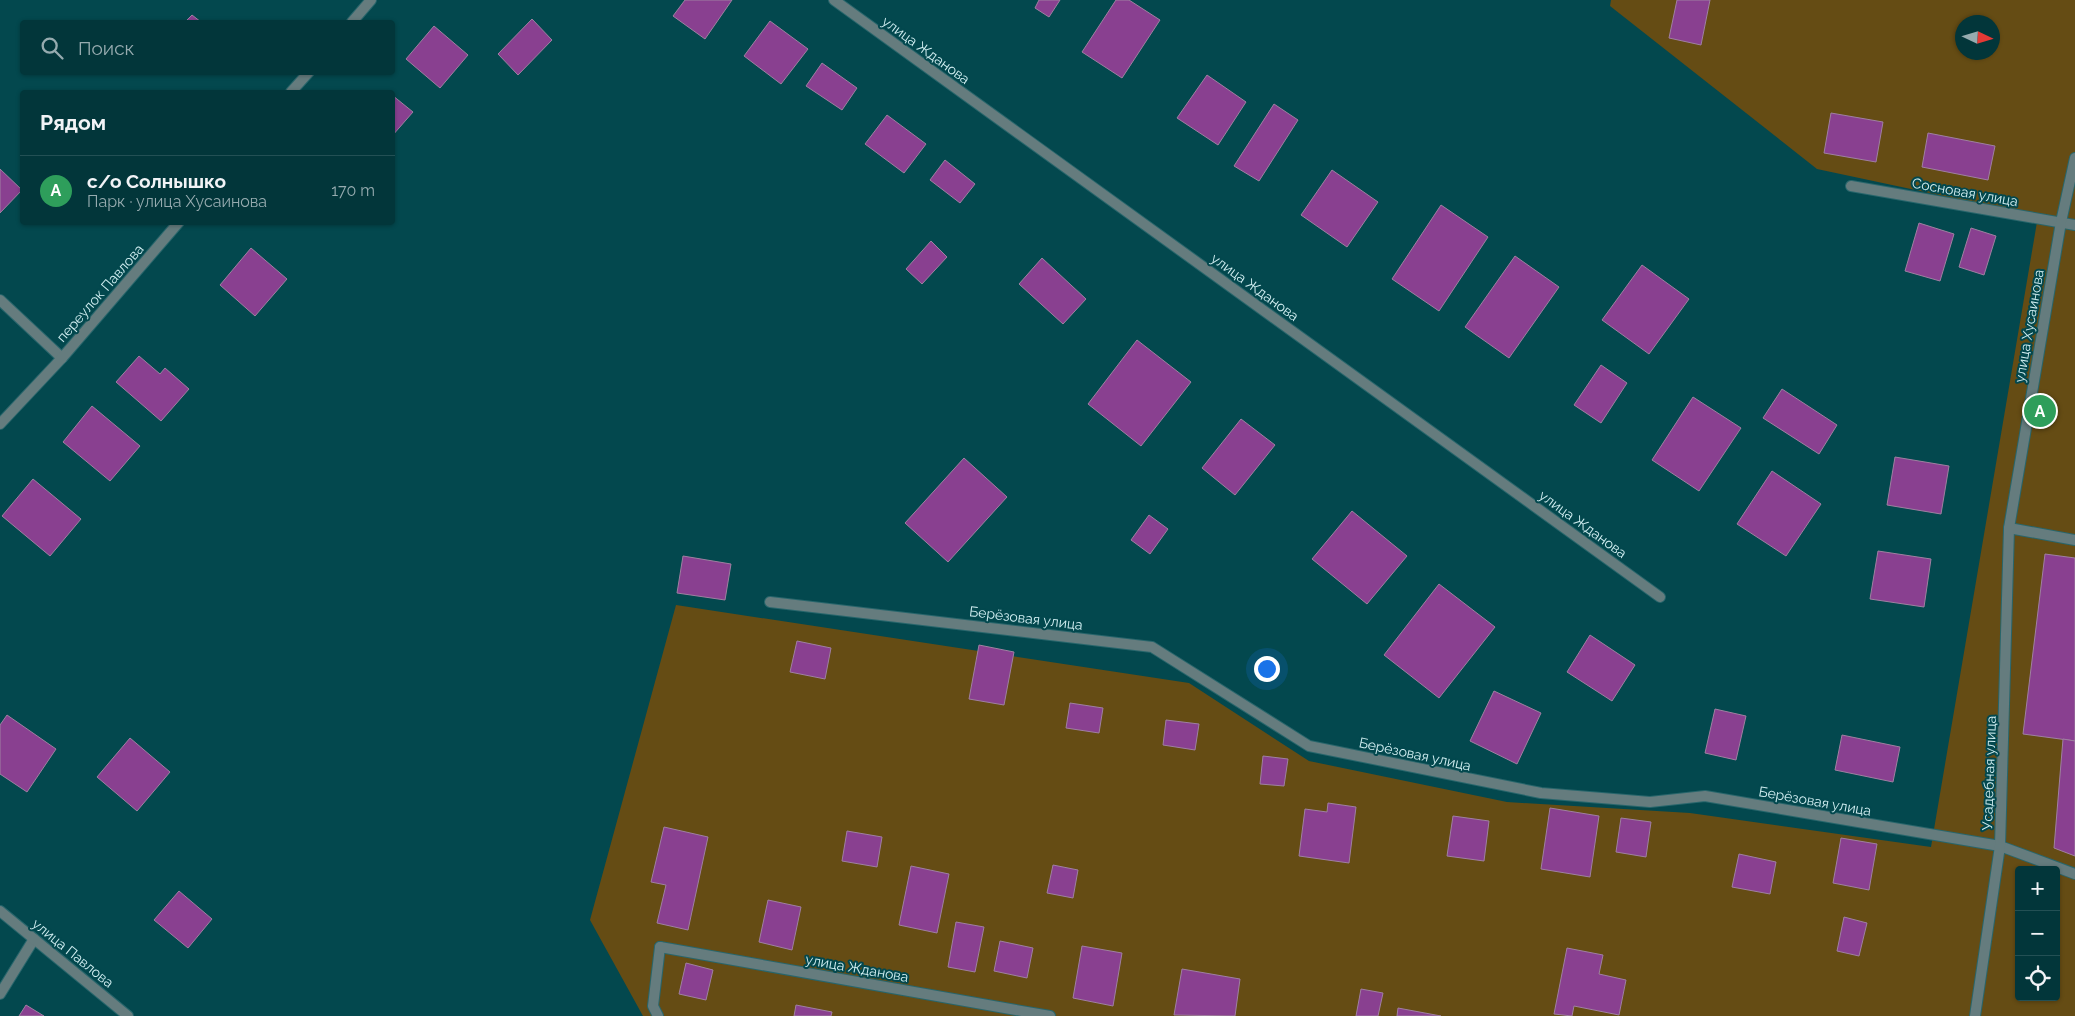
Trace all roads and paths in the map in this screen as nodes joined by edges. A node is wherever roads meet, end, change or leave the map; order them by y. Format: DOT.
graph roads {
  1 [pos="371,0"];
  2 [pos="834,0"];
  3 [pos="354,20"];
  4 [pos="306,75"];
  5 [pos="294,90"];
  6 [pos="2075,158"];
  7 [pos="1851,186"];
  8 [pos="2061,222"];
  9 [pos="176,225"];
  10 [pos="2075,225"];
  11 [pos="0,300"];
  12 [pos="62,358"];
  13 [pos="0,424"];
  14 [pos="2009,528"];
  15 [pos="2075,540"];
  16 [pos="1660,597"];
  17 [pos="770,602"];
  18 [pos="2000,846"];
  19 [pos="2075,874"];
  20 [pos="0,911"];
  21 [pos="34,939"];
  22 [pos="0,994"];
  23 [pos="128,1016"];
  24 [pos="658,1016"];
  25 [pos="1050,1016"];
  26 [pos="1975,1016"];
  1 -- 3 [label="street"];
  2 -- 16 [label="street, улица Жданова"];
  4 -- 5 [label="street"];
  6 -- 8 [label="street, улица Хусаинова"];
  7 -- 8 [label="street, Сосновая улица"];
  8 -- 10 [label="street, Сосновая улица"];
  8 -- 14 [label="street, улица Хусаинова"];
  9 -- 12 [label="street, переулок Павлова"];
  11 -- 12 [label="street, переулок Павлова"];
  12 -- 13 [label="street, переулок Павлова"];
  14 -- 15 [label="street"];
  14 -- 18 [label="street, Усадебная улица"];
  17 -- 18 [label="street, Берёзовая улица"];
  18 -- 19 [label="street, Берёзовая улица"];
  18 -- 26 [label="street, Усадебная улица"];
  20 -- 21 [label="street, улица Павлова"];
  21 -- 22 [label="street"];
  21 -- 23 [label="street, улица Павлова"];
  24 -- 25 [label="street, улица Жданова"];
}
